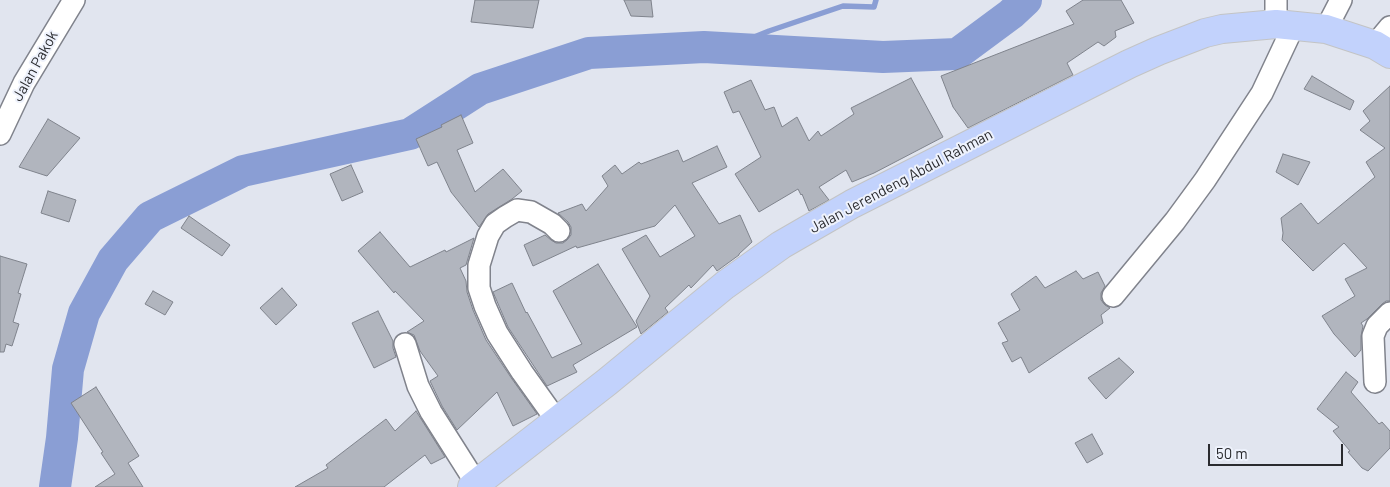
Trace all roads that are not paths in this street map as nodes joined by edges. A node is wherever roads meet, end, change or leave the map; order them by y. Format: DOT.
graph roads {
  1 [pos="1341,0"];
  2 [pos="67,3"];
  3 [pos="1282,16"];
  4 [pos="1326,29"];
  5 [pos="1385,42"];
  6 [pos="0,134"];
  7 [pos="559,231"];
  8 [pos="1112,296"];
  9 [pos="1390,313"];
  10 [pos="405,344"];
  11 [pos="1375,382"];
  12 [pos="557,421"];
  13 [pos="480,484"];
  1 -- 4 [label="street"];
  2 -- 6 [label="street, Jalan Pakok"];
  3 -- 4 [label="highway, Jalan Jerendeng Abdul Rahman"];
  3 -- 8 [label="street"];
  3 -- 12 [label="highway, Jalan Jerendeng Abdul Rahman"];
  4 -- 5 [label="highway, Jalan Jerendeng Abdul Rahman"];
  7 -- 12 [label="street"];
  9 -- 11 [label="street"];
  10 -- 13 [label="street"];
  12 -- 13 [label="highway, Jalan Jerendeng Abdul Rahman"];
}
